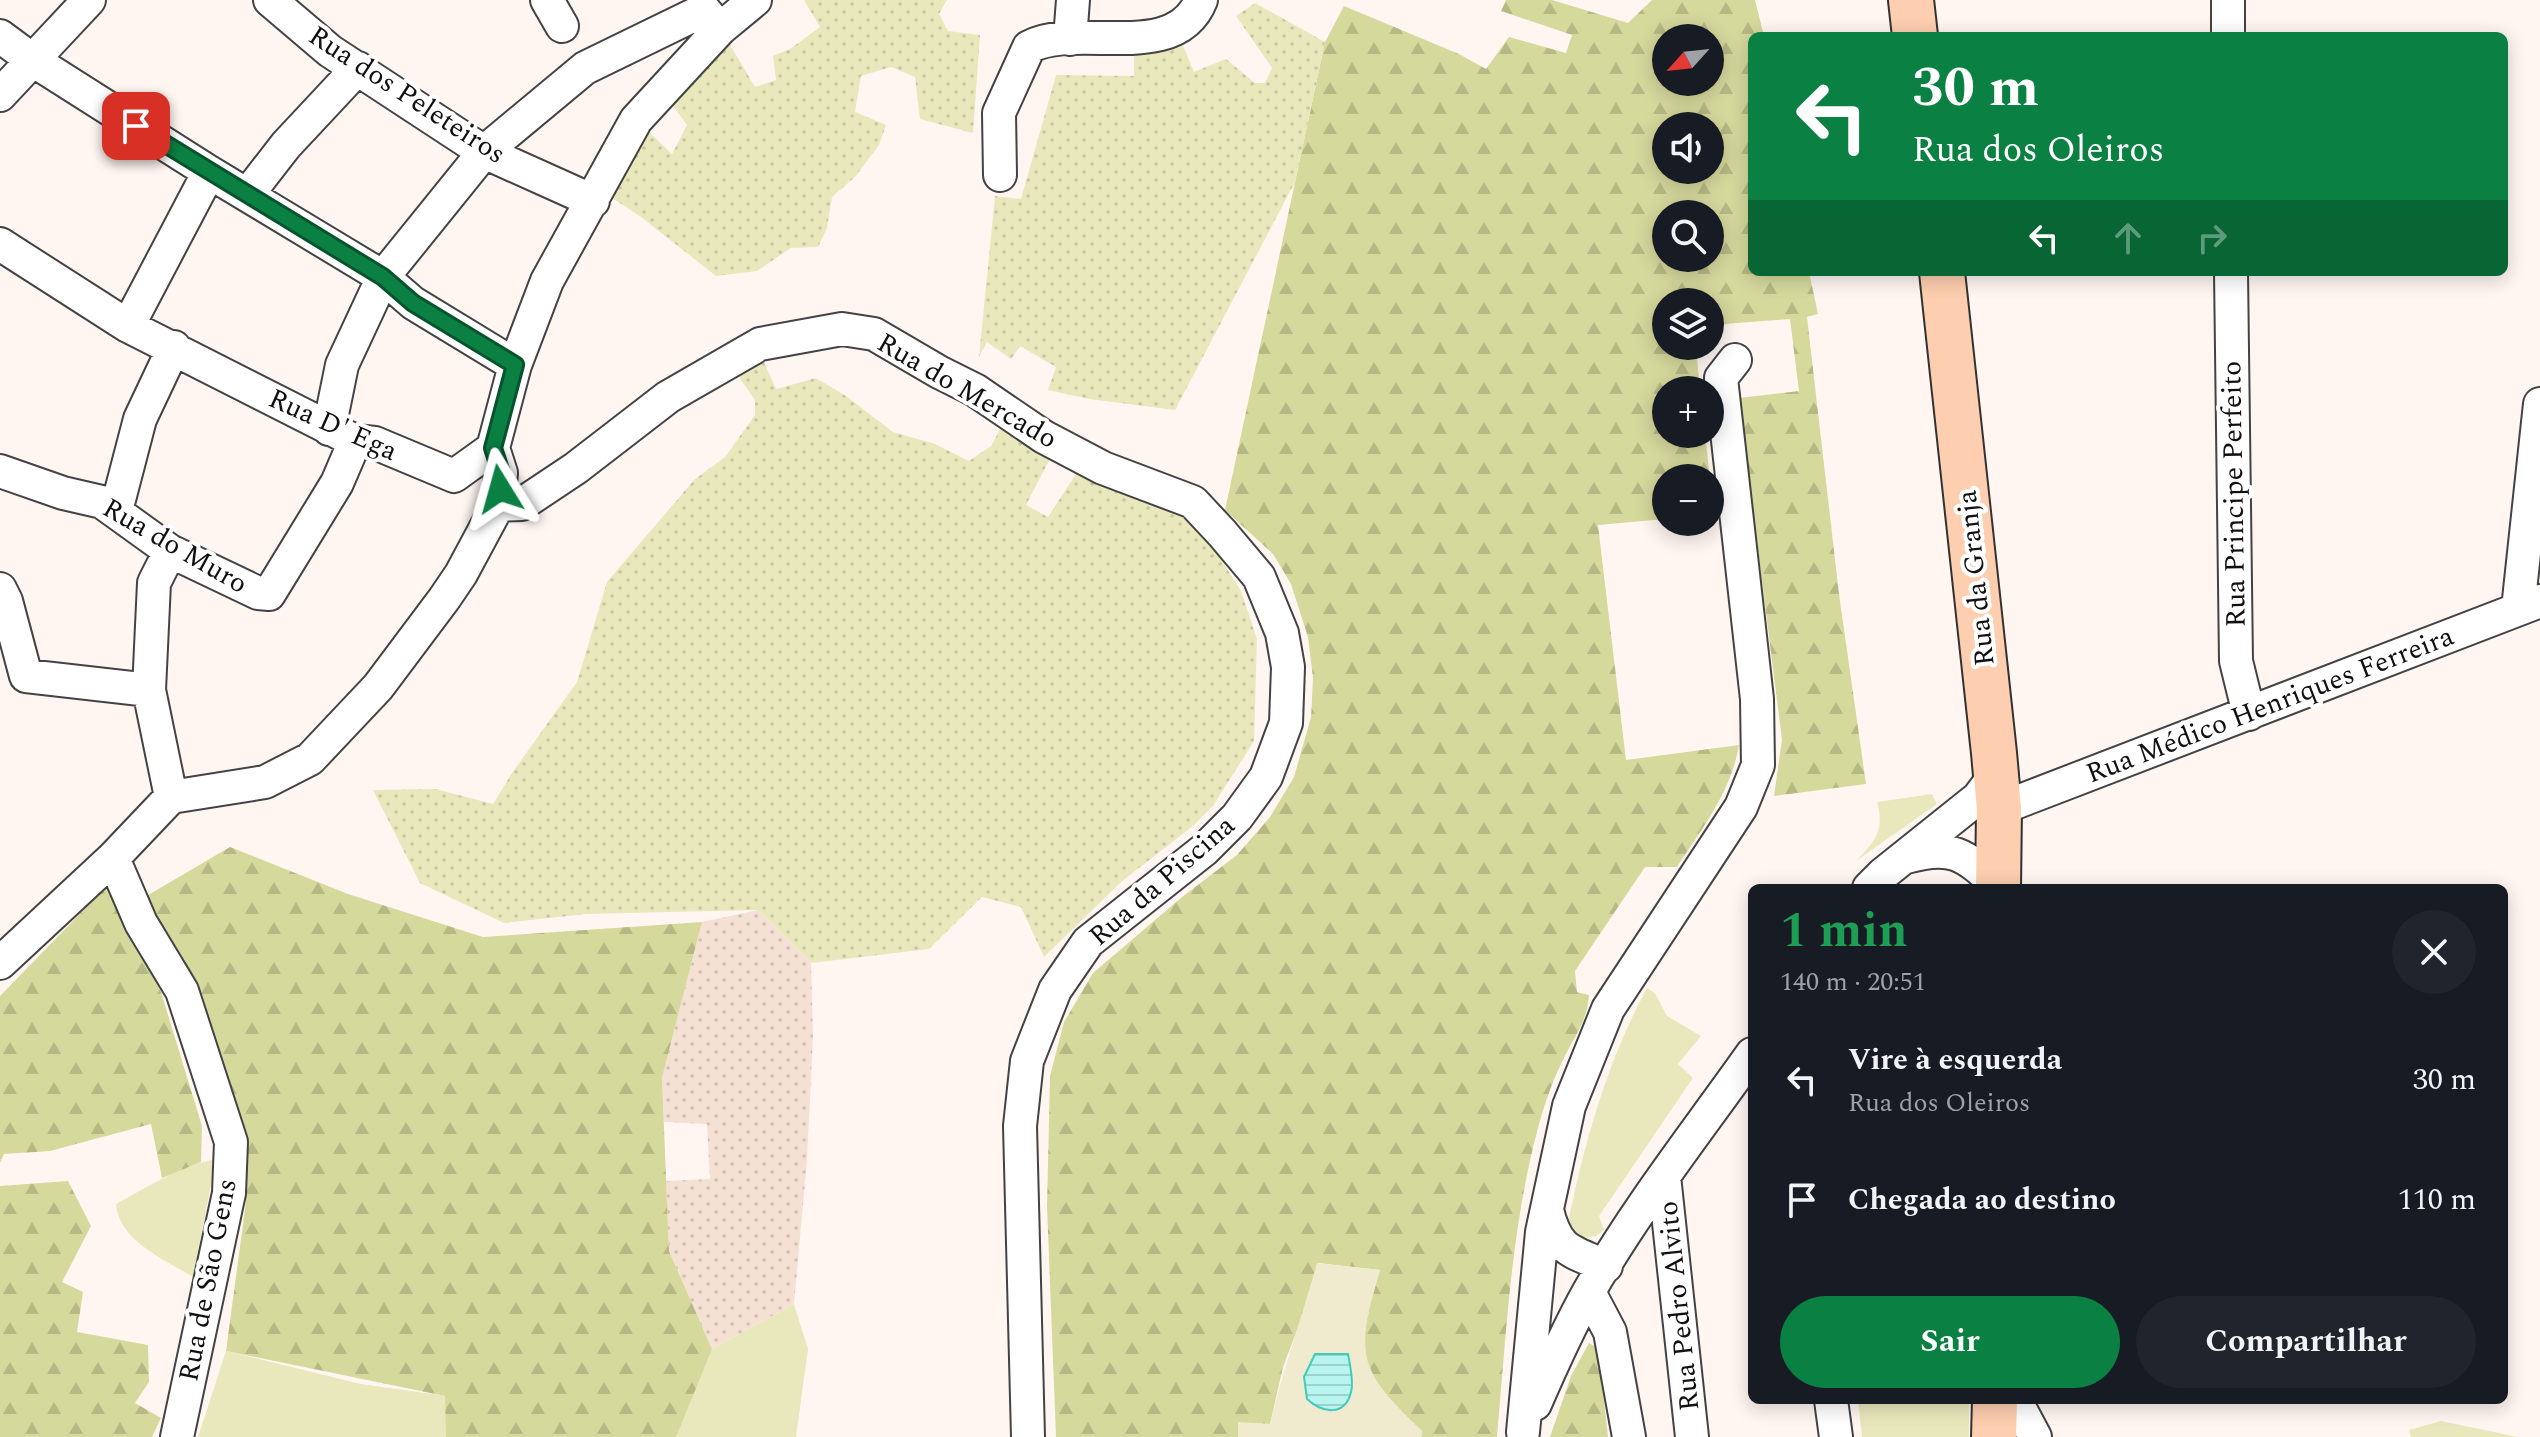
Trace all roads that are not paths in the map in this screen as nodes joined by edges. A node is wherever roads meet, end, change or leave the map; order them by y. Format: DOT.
graph roads {
  1 [pos="89,0"];
  2 [pos="270,0"];
  3 [pos="755,0"];
  4 [pos="1073,0"];
  5 [pos="1201,0"];
  6 [pos="1911,0"];
  7 [pos="2228,0"];
  8 [pos="712,20"];
  9 [pos="1915,32"];
  10 [pos="2228,32"];
  11 [pos="0,36"];
  12 [pos="1070,39"];
  13 [pos="33,61"];
  14 [pos="358,68"];
  15 [pos="0,95"];
  16 [pos="484,152"];
  17 [pos="209,172"];
  18 [pos="1000,175"];
  19 [pos="248,194"];
  20 [pos="593,201"];
  21 [pos="0,244"];
  22 [pos="1942,276"];
  23 [pos="2231,276"];
  24 [pos="383,277"];
  25 [pos="128,326"];
  26 [pos="174,347"];
  27 [pos="1735,360"];
  28 [pos="515,365"];
  29 [pos="2540,404"];
  30 [pos="342,435"];
  31 [pos="493,448"];
  32 [pos="0,471"];
  33 [pos="498,505"];
  34 [pos="116,511"];
  35 [pos="1222,533"];
  36 [pos="170,551"];
  37 [pos="0,589"];
  38 [pos="2529,605"];
  39 [pos="149,690"];
  40 [pos="2249,714"];
  41 [pos="171,797"];
  42 [pos="1998,801"];
  43 [pos="1955,853"];
  44 [pos="1906,857"];
  45 [pos="113,858"];
  46 [pos="1873,884"];
  47 [pos="1995,884"];
  48 [pos="1998,884"];
  49 [pos="0,963"];
  50 [pos="1748,1060"];
  51 [pos="1664,1176"];
  52 [pos="1547,1210"];
  53 [pos="1597,1279"];
  54 [pos="1832,1404"];
  55 [pos="1523,1434"];
  56 [pos="177,1437"];
  57 [pos="1028,1437"];
  58 [pos="1629,1437"];
  59 [pos="1692,1437"];
  60 [pos="1836,1437"];
  1 -- 13 [label="street"];
  2 -- 14 [label="street, Rua dos Peleteiros"];
  3 -- 8 [label="street"];
  4 -- 12 [label="street"];
  5 -- 12 [label="street"];
  6 -- 9 [label="main road"];
  7 -- 10 [label="street"];
  8 -- 16 [label="street"];
  8 -- 20 [label="street"];
  11 -- 13 [label="street"];
  12 -- 18 [label="street"];
  13 -- 15 [label="street"];
  13 -- 17 [label="street"];
  14 -- 16 [label="street, Rua dos Peleteiros"];
  14 -- 19 [label="street"];
  16 -- 20 [label="street, Rua dos Peleteiros"];
  16 -- 24 [label="street"];
  17 -- 19 [label="street"];
  17 -- 25 [label="street"];
  19 -- 24 [label="street"];
  20 -- 28 [label="street"];
  21 -- 25 [label="street, Rua D' Ega"];
  22 -- 42 [label="main road, Rua da Granja"];
  23 -- 40 [label="street, Rua Principe Perfeito"];
  24 -- 28 [label="street"];
  24 -- 30 [label="street"];
  25 -- 26 [label="street, Rua D' Ega"];
  26 -- 30 [label="street, Rua D' Ega"];
  26 -- 34 [label="street"];
  27 -- 52 [label="street"];
  28 -- 31 [label="street"];
  29 -- 38 [label="street"];
  30 -- 31 [label="street, Rua D' Ega"];
  30 -- 36 [label="street, Rua do Muro"];
  31 -- 33 [label="street"];
  32 -- 34 [label="street, Rua do Muro"];
  33 -- 35 [label="street, Rua do Mercado"];
  33 -- 41 [label="street"];
  34 -- 36 [label="street, Rua do Muro"];
  35 -- 57 [label="street, Rua da Piscina"];
  36 -- 39 [label="street"];
  37 -- 39 [label="street"];
  38 -- 40 [label="street, Rua Médico Henriques Ferreira"];
  39 -- 41 [label="street"];
  40 -- 42 [label="street, Rua Médico Henriques Ferreira"];
  41 -- 45 [label="street"];
  42 -- 43 [label="street"];
  42 -- 44 [label="street"];
  42 -- 48 [label="main road, Rua da Granja"];
  43 -- 44 [label="street"];
  43 -- 47 [label="street"];
  44 -- 46 [label="street"];
  45 -- 49 [label="street"];
  45 -- 56 [label="street, Rua de São Gens"];
  50 -- 51 [label="street"];
  51 -- 53 [label="street"];
  51 -- 59 [label="street, Rua Pedro Alvito"];
  52 -- 53 [label="street"];
  52 -- 55 [label="street"];
  53 -- 55 [label="street"];
  53 -- 58 [label="street"];
  54 -- 60 [label="street"];
}
